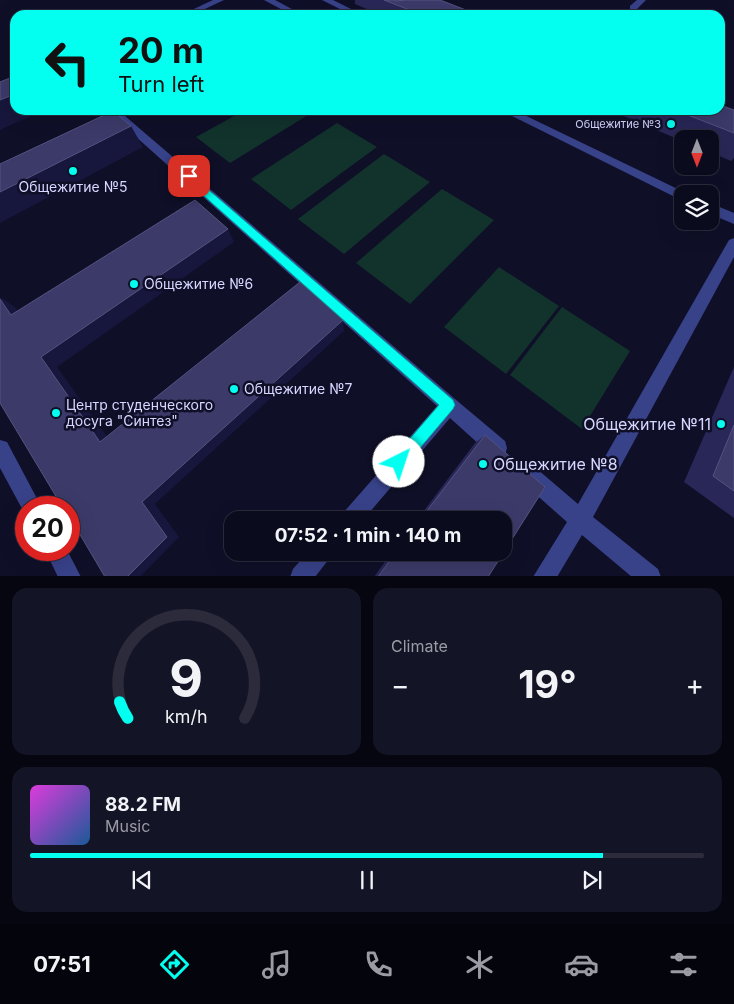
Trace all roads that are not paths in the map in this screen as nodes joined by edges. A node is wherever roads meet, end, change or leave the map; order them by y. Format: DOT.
graph roads {
  1 [pos="220,0"];
  2 [pos="268,0"];
  3 [pos="326,0"];
  4 [pos="642,0"];
  5 [pos="632,8"];
  6 [pos="197,10"];
  7 [pos="289,10"];
  8 [pos="347,10"];
  9 [pos="117,115"];
  10 [pos="514,115"];
  11 [pos="674,191"];
  12 [pos="719,212"];
  13 [pos="734,219"];
  14 [pos="734,244"];
  15 [pos="449,405"];
  16 [pos="0,449"];
  17 [pos="507,456"];
  18 [pos="522,469"];
  19 [pos="25,496"];
  20 [pos="358,511"];
  21 [pos="580,520"];
  22 [pos="62,561"];
  23 [pos="314,561"];
  24 [pos="70,576"];
  25 [pos="301,576"];
  26 [pos="544,576"];
  27 [pos="650,576"];
  1 -- 6 [label="lane"];
  2 -- 7 [label="lane"];
  3 -- 8 [label="lane"];
  4 -- 5 [label="lane"];
  9 -- 15 [label="lane"];
  10 -- 11 [label="lane"];
  12 -- 13 [label="lane"];
  14 -- 21 [label="lane"];
  15 -- 17 [label="lane"];
  15 -- 20 [label="lane"];
  16 -- 19 [label="lane"];
  18 -- 21 [label="lane"];
  21 -- 26 [label="lane"];
  21 -- 27 [label="lane"];
  22 -- 24 [label="lane"];
  23 -- 25 [label="lane"];
}
